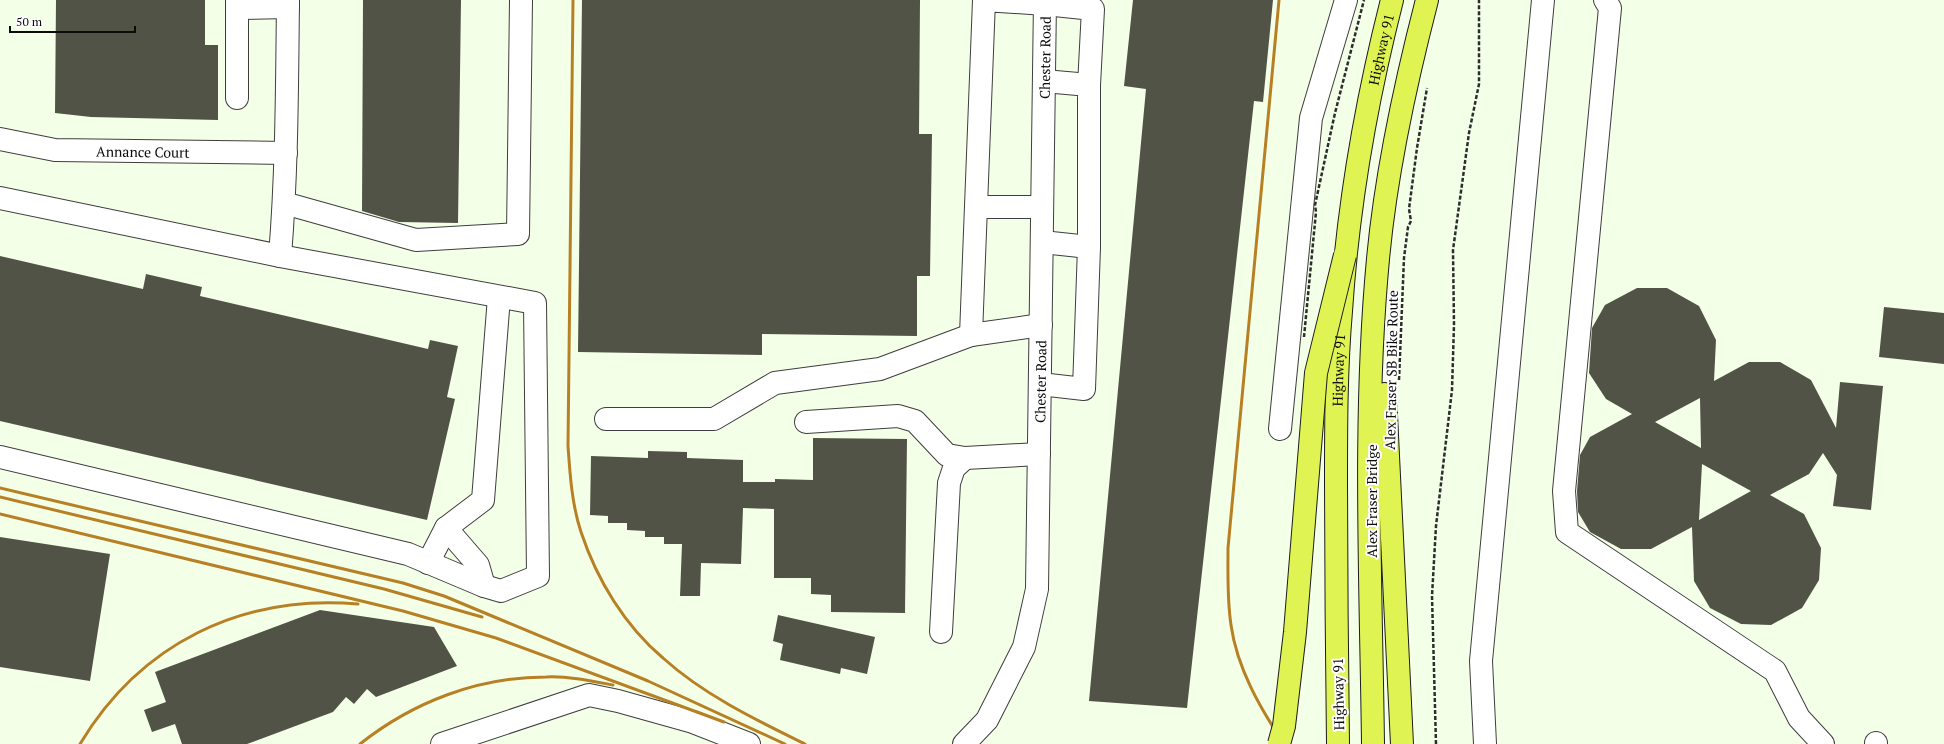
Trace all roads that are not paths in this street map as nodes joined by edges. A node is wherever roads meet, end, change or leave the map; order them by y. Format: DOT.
graph roads {
  1 [pos="521,0"];
  2 [pos="1346,0"];
  3 [pos="1392,0"];
  4 [pos="1427,0"];
  5 [pos="1544,0"];
  6 [pos="1605,0"];
  7 [pos="1045,2"];
  8 [pos="237,4"];
  9 [pos="288,4"];
  10 [pos="1044,81"];
  11 [pos="1089,86"];
  12 [pos="237,98"];
  13 [pos="0,139"];
  14 [pos="286,152"];
  15 [pos="0,198"];
  16 [pos="284,203"];
  17 [pos="977,207"];
  18 [pos="1042,207"];
  19 [pos="1042,242"];
  20 [pos="1089,248"];
  21 [pos="1345,255"];
  22 [pos="280,256"];
  23 [pos="1378,258"];
  24 [pos="499,297"];
  25 [pos="1041,325"];
  26 [pos="971,335"];
  27 [pos="1040,384"];
  28 [pos="606,419"];
  29 [pos="806,422"];
  30 [pos="1280,429"];
  31 [pos="1039,454"];
  32 [pos="0,457"];
  33 [pos="964,458"];
  34 [pos="446,528"];
  35 [pos="428,562"];
  36 [pos="484,586"];
  37 [pos="941,632"];
  38 [pos="442,744"];
  39 [pos="749,744"];
  40 [pos="964,744"];
  41 [pos="1279,744"];
  42 [pos="1338,744"];
  43 [pos="1373,744"];
  44 [pos="1402,744"];
  45 [pos="1485,744"];
  46 [pos="1823,744"];
  1 -- 16 [label="street"];
  2 -- 30 [label="street"];
  3 -- 21 [label="highway, Highway 91"];
  4 -- 23 [label="highway"];
  5 -- 45 [label="street"];
  6 -- 46 [label="street"];
  7 -- 10 [label="street, Chester Road"];
  7 -- 11 [label="street"];
  7 -- 17 [label="street"];
  8 -- 9 [label="street"];
  8 -- 12 [label="street"];
  9 -- 14 [label="street"];
  10 -- 11 [label="street"];
  10 -- 18 [label="street, Chester Road"];
  11 -- 20 [label="street"];
  13 -- 14 [label="street, Annance Court"];
  14 -- 16 [label="street"];
  15 -- 22 [label="street"];
  16 -- 22 [label="street"];
  17 -- 18 [label="street"];
  17 -- 26 [label="street"];
  18 -- 19 [label="street, Chester Road"];
  19 -- 20 [label="street"];
  19 -- 25 [label="street, Chester Road"];
  20 -- 27 [label="street"];
  21 -- 41 [label="highway, bridge"];
  21 -- 42 [label="highway, Highway 91, bridge"];
  22 -- 24 [label="street"];
  23 -- 43 [label="highway, Alex Fraser Bridge"];
  23 -- 44 [label="highway"];
  24 -- 34 [label="street"];
  24 -- 36 [label="street"];
  25 -- 26 [label="street"];
  25 -- 27 [label="street, Chester Road"];
  26 -- 28 [label="street"];
  27 -- 31 [label="street, Chester Road"];
  29 -- 33 [label="street"];
  31 -- 33 [label="street"];
  31 -- 40 [label="street, Chester Road"];
  32 -- 35 [label="street"];
  33 -- 37 [label="street"];
  34 -- 35 [label="street"];
  34 -- 36 [label="street"];
  35 -- 36 [label="street"];
  38 -- 39 [label="street"];
}
